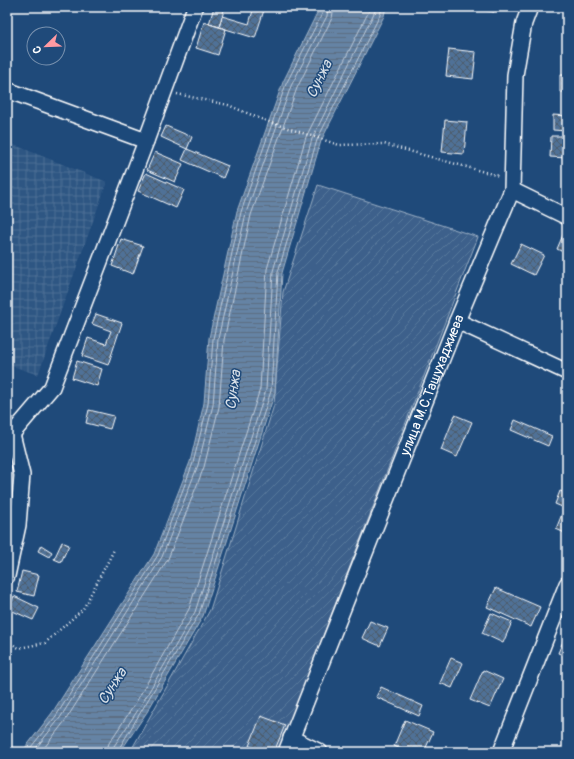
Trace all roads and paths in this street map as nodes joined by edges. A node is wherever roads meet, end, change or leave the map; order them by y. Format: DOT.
graph roads {
  1 [pos="195,7"];
  2 [pos="530,7"];
  3 [pos="7,90"];
  4 [pos="165,92"];
  5 [pos="146,141"];
  6 [pos="513,184"];
  7 [pos="567,216"];
  8 [pos="457,321"];
  9 [pos="567,372"];
  10 [pos="10,435"];
  11 [pos="114,550"];
  12 [pos="7,576"];
  13 [pos="567,584"];
  14 [pos="7,641"];
  15 [pos="289,745"];
  16 [pos="320,752"];
  17 [pos="500,752"];
  1 -- 4 [label="street"];
  2 -- 6 [label="street, улица М.С.Ташухаджиева"];
  3 -- 5 [label="street"];
  4 -- 5 [label="street"];
  4 -- 6 [label="path"];
  5 -- 10 [label="street"];
  6 -- 7 [label="street"];
  6 -- 8 [label="street, улица М.С.Ташухаджиева"];
  8 -- 9 [label="street"];
  8 -- 15 [label="street, улица М.С.Ташухаджиева"];
  10 -- 12 [label="street"];
  11 -- 14 [label="path"];
  13 -- 17 [label="street"];
  15 -- 16 [label="street"];
}
